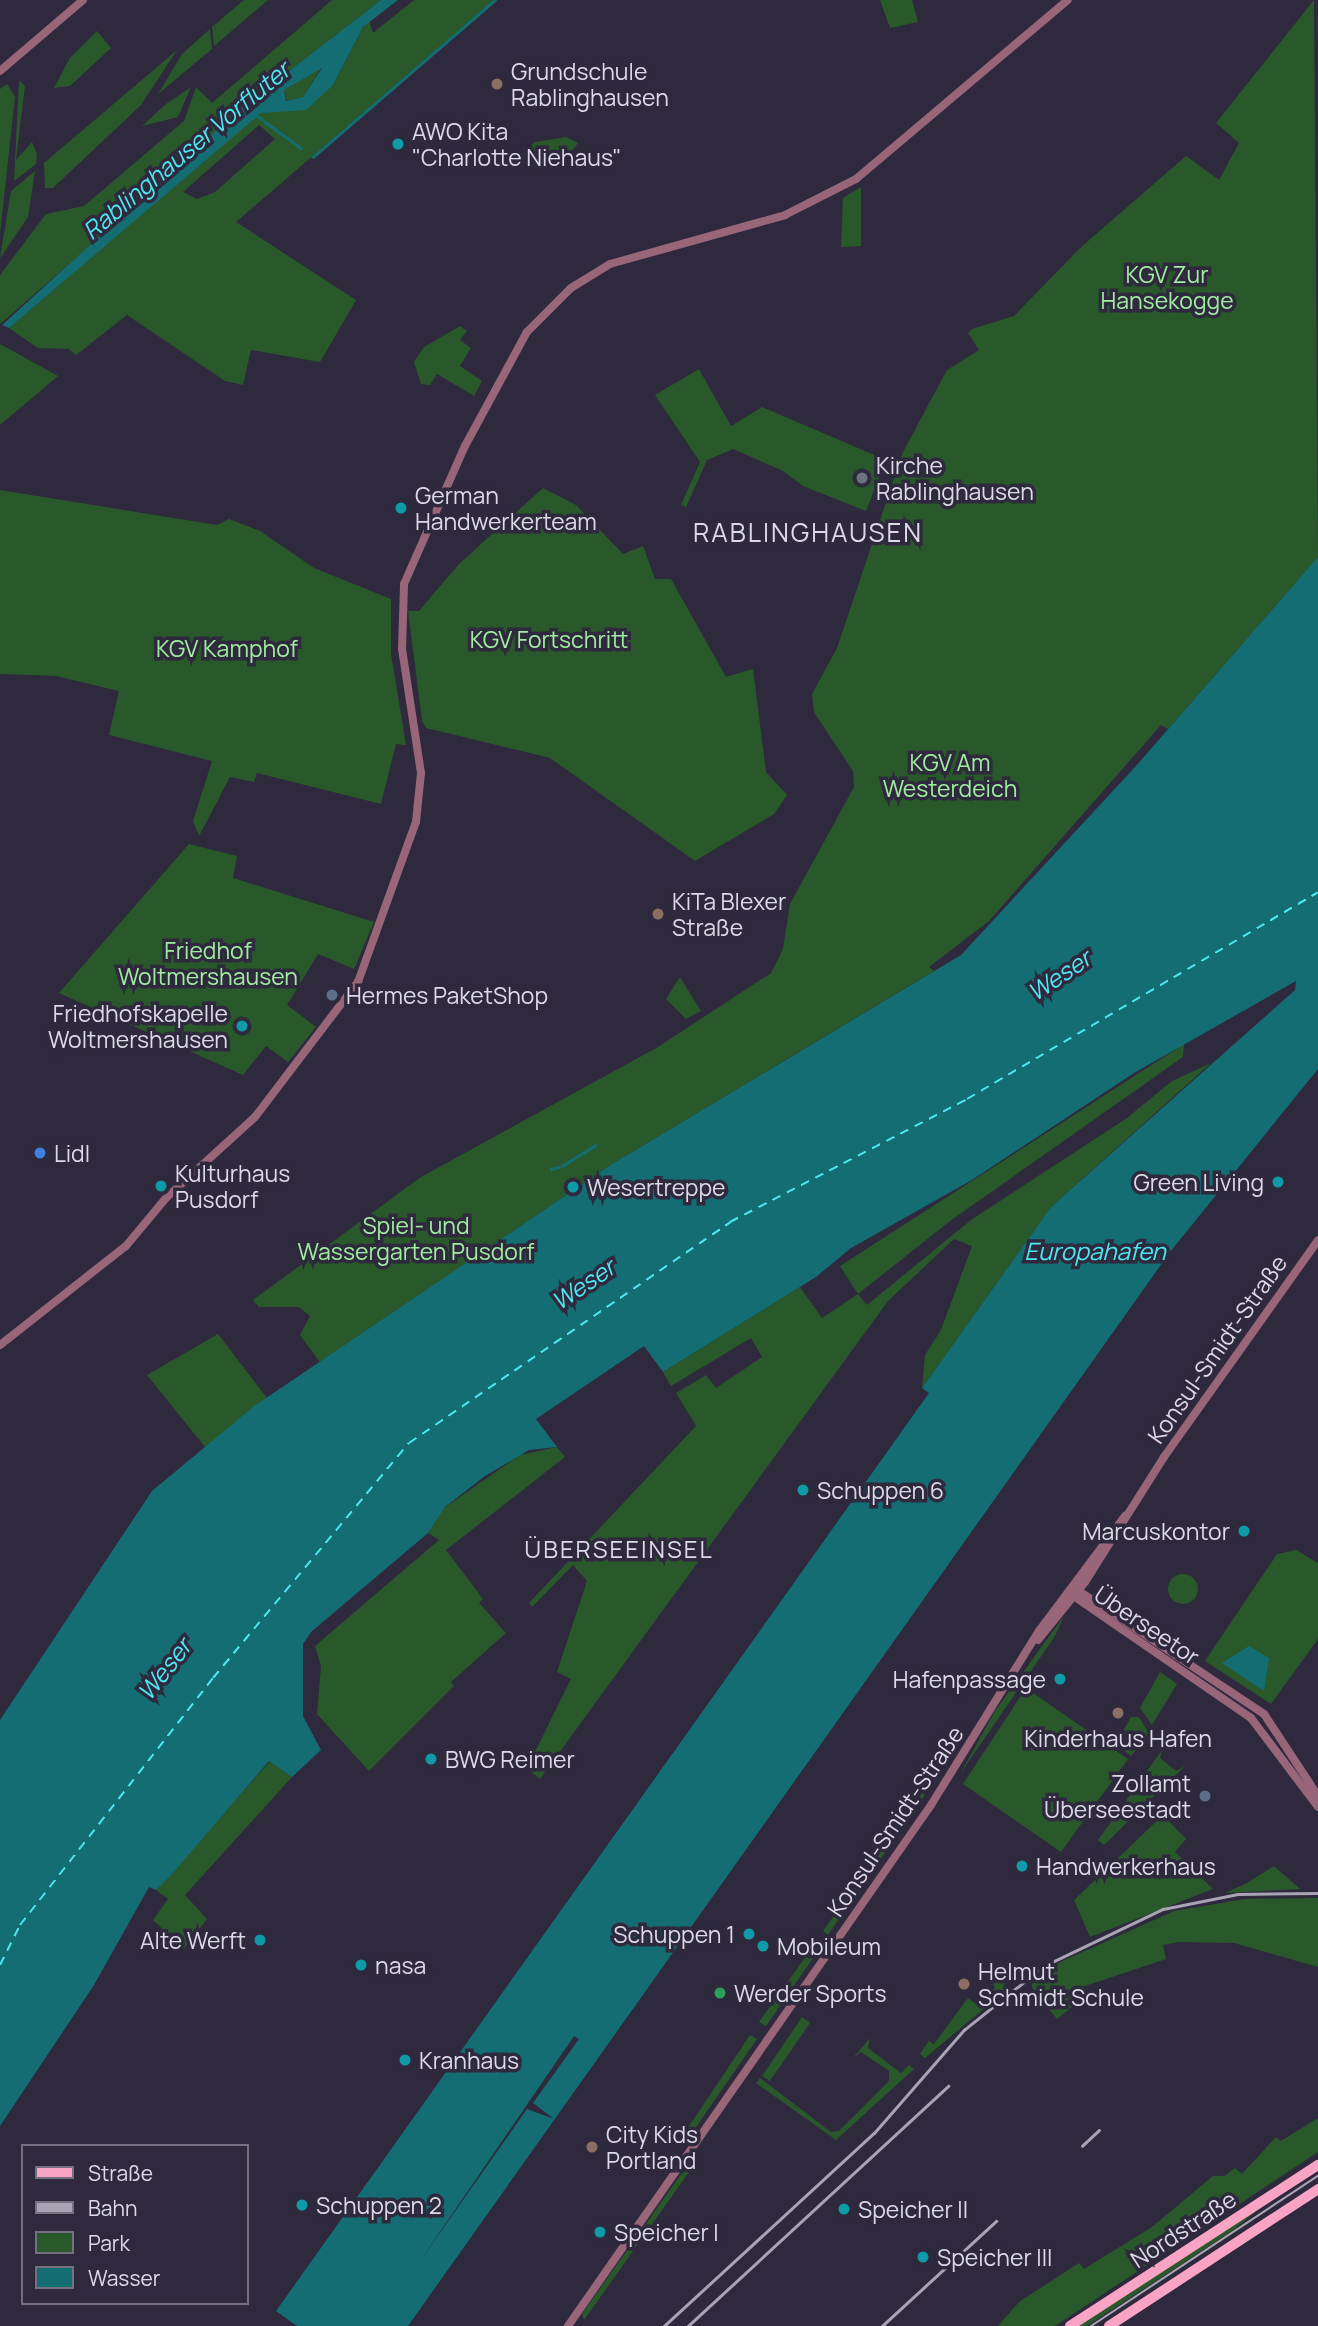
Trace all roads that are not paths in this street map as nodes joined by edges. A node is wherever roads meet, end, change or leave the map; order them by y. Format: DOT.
graph roads {
  1 [pos="83,0"];
  2 [pos="1068,0"];
  3 [pos="0,71"];
  4 [pos="1318,1240"];
  5 [pos="0,1345"];
  6 [pos="1125,1516"];
  7 [pos="1080,1588"];
  8 [pos="1071,1593"];
  9 [pos="1318,1796"];
  10 [pos="1318,1807"];
  11 [pos="1318,2165"];
  12 [pos="1318,2189"];
  13 [pos="568,2326"];
  14 [pos="1070,2326"];
  15 [pos="1109,2326"];
  1 -- 3 [label="street"];
  2 -- 5 [label="street"];
  4 -- 6 [label="street, Konsul-Smidt-Straße"];
  6 -- 7 [label="street, Konsul-Smidt-Straße"];
  6 -- 8 [label="street, Konsul-Smidt-Straße"];
  7 -- 8 [label="street, Überseetor"];
  7 -- 9 [label="street, Überseetor"];
  8 -- 10 [label="street, Überseetor"];
  8 -- 13 [label="street, Konsul-Smidt-Straße"];
  11 -- 14 [label="main road, Nordstraße"];
  12 -- 15 [label="main road, Nordstraße"];
}
